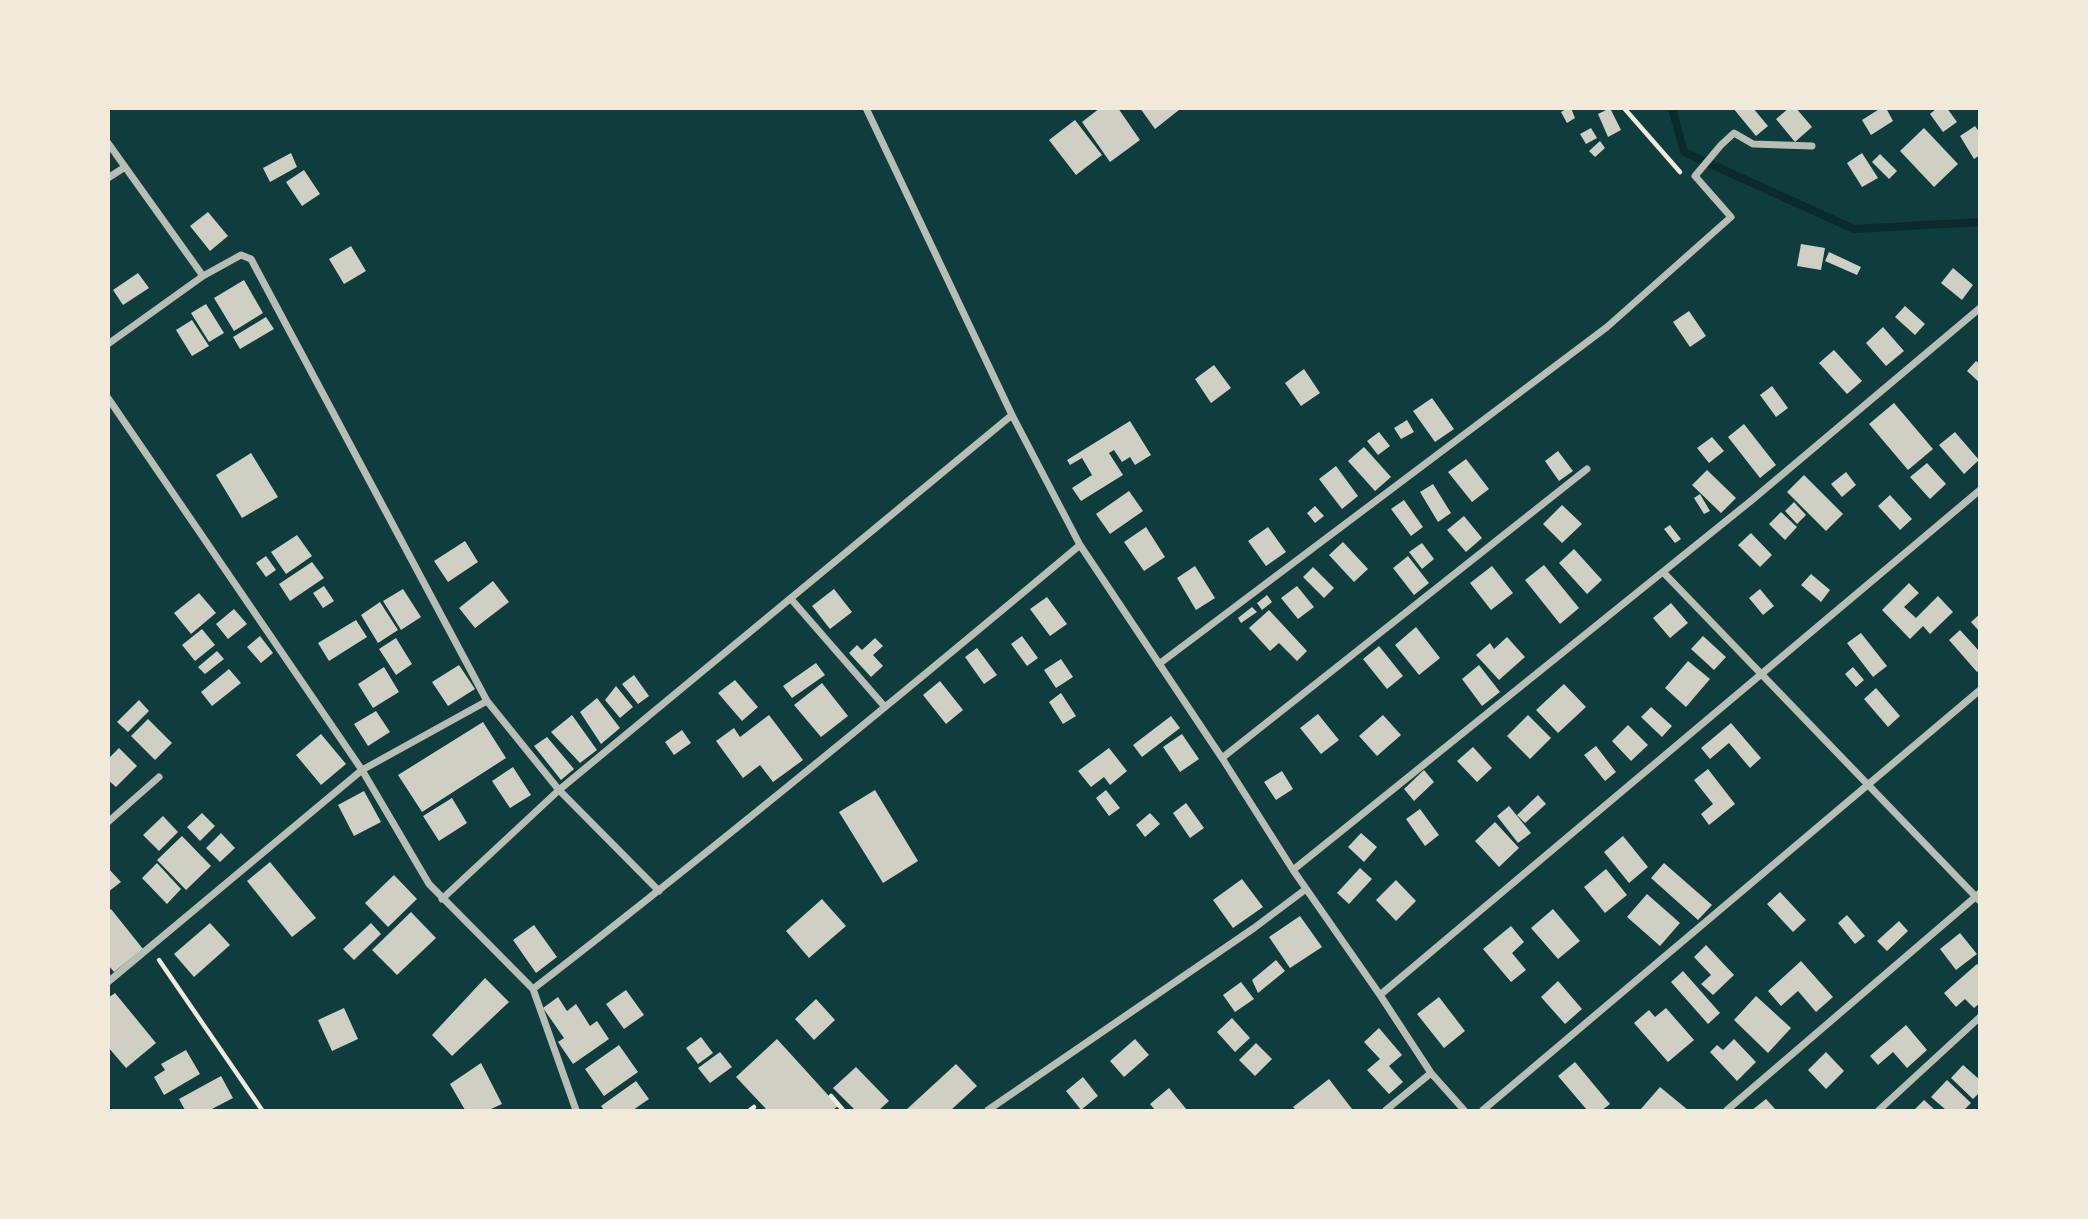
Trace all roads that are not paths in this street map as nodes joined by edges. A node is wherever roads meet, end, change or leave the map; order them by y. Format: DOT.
graph roads {
  1 [pos="866,108"];
  2 [pos="108,143"];
  3 [pos="1812,146"];
  4 [pos="125,167"];
  5 [pos="108,178"];
  6 [pos="203,276"];
  7 [pos="1979,308"];
  8 [pos="108,344"];
  9 [pos="108,398"];
  10 [pos="1012,415"];
  11 [pos="1587,469"];
  12 [pos="1979,490"];
  13 [pos="1080,545"];
  14 [pos="1662,572"];
  15 [pos="791,598"];
  16 [pos="1159,664"];
  17 [pos="1761,674"];
  18 [pos="1979,690"];
  19 [pos="486,701"];
  20 [pos="885,707"];
  21 [pos="1222,758"];
  22 [pos="362,770"];
  23 [pos="159,777"];
  24 [pos="1869,784"];
  25 [pos="559,790"];
  26 [pos="108,822"];
  27 [pos="1293,870"];
  28 [pos="1306,889"];
  29 [pos="659,891"];
  30 [pos="1978,897"];
  31 [pos="442,898"];
  32 [pos="108,982"];
  33 [pos="533,989"];
  34 [pos="1380,995"];
  35 [pos="1979,1017"];
  36 [pos="1431,1073"];
  37 [pos="576,1111"];
  38 [pos="988,1111"];
  39 [pos="1385,1111"];
  40 [pos="1464,1111"];
  41 [pos="1483,1111"];
  42 [pos="1727,1111"];
  43 [pos="1879,1111"];
  1 -- 10 [label="street"];
  2 -- 4 [label="street"];
  3 -- 16 [label="street"];
  4 -- 5 [label="street"];
  4 -- 6 [label="street"];
  6 -- 8 [label="street"];
  6 -- 19 [label="street"];
  7 -- 14 [label="street"];
  9 -- 22 [label="street"];
  10 -- 13 [label="street"];
  10 -- 15 [label="street"];
  11 -- 21 [label="street"];
  12 -- 17 [label="street"];
  13 -- 16 [label="street"];
  13 -- 20 [label="street"];
  14 -- 17 [label="street"];
  14 -- 27 [label="street"];
  15 -- 20 [label="street"];
  15 -- 25 [label="street"];
  16 -- 21 [label="street"];
  17 -- 24 [label="street"];
  17 -- 34 [label="street"];
  18 -- 24 [label="street"];
  19 -- 22 [label="street"];
  19 -- 25 [label="street"];
  20 -- 29 [label="street"];
  21 -- 27 [label="street"];
  22 -- 31 [label="street"];
  22 -- 32 [label="street"];
  23 -- 26 [label="street"];
  24 -- 30 [label="street"];
  24 -- 41 [label="street"];
  25 -- 29 [label="street"];
  25 -- 31 [label="street"];
  27 -- 28 [label="street"];
  28 -- 34 [label="street"];
  28 -- 38 [label="street"];
  29 -- 33 [label="street"];
  30 -- 42 [label="street"];
  31 -- 33 [label="street"];
  33 -- 37 [label="street"];
  34 -- 36 [label="street"];
  35 -- 43 [label="street"];
  36 -- 39 [label="street"];
  36 -- 40 [label="street"];
}
